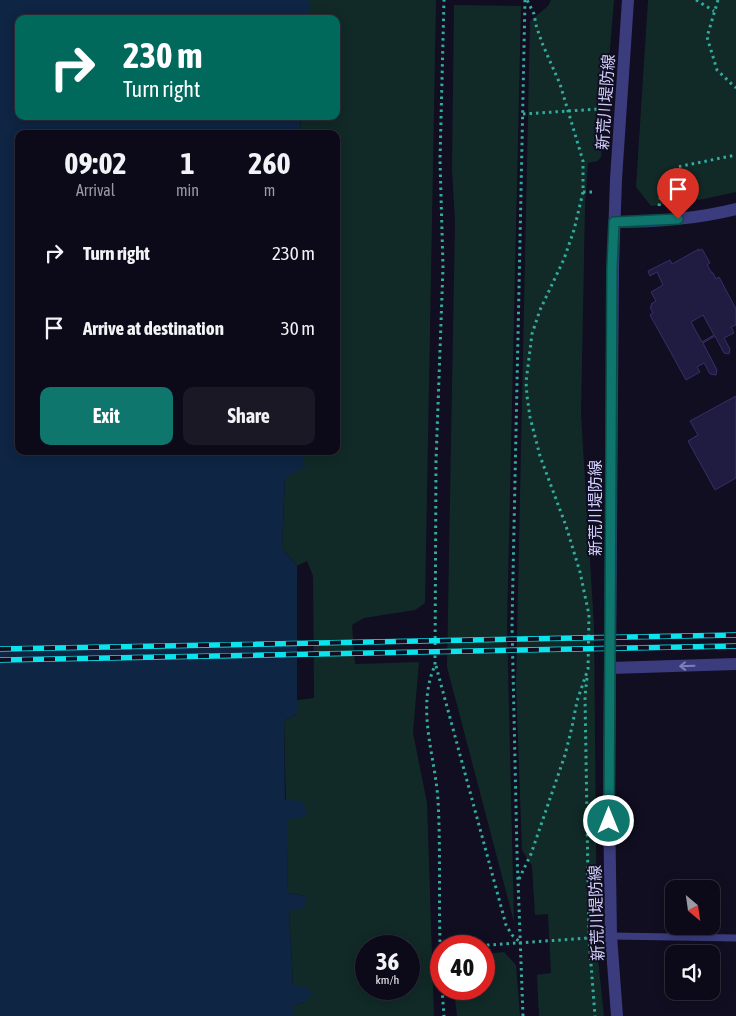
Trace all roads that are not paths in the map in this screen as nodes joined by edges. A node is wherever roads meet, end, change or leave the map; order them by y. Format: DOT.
graph roads {
  1 [pos="628,0"];
  2 [pos="736,209"];
  3 [pos="614,222"];
  4 [pos="736,664"];
  5 [pos="610,668"];
  6 [pos="611,936"];
  7 [pos="736,938"];
  8 [pos="617,1016"];
  1 -- 3 [label="street, 新荒川堤防線"];
  2 -- 3 [label="street"];
  3 -- 5 [label="street, 新荒川堤防線"];
  4 -- 5 [label="street, one-way"];
  5 -- 6 [label="street, 新荒川堤防線"];
  6 -- 7 [label="lane"];
  6 -- 8 [label="street, 新荒川堤防線"];
}
